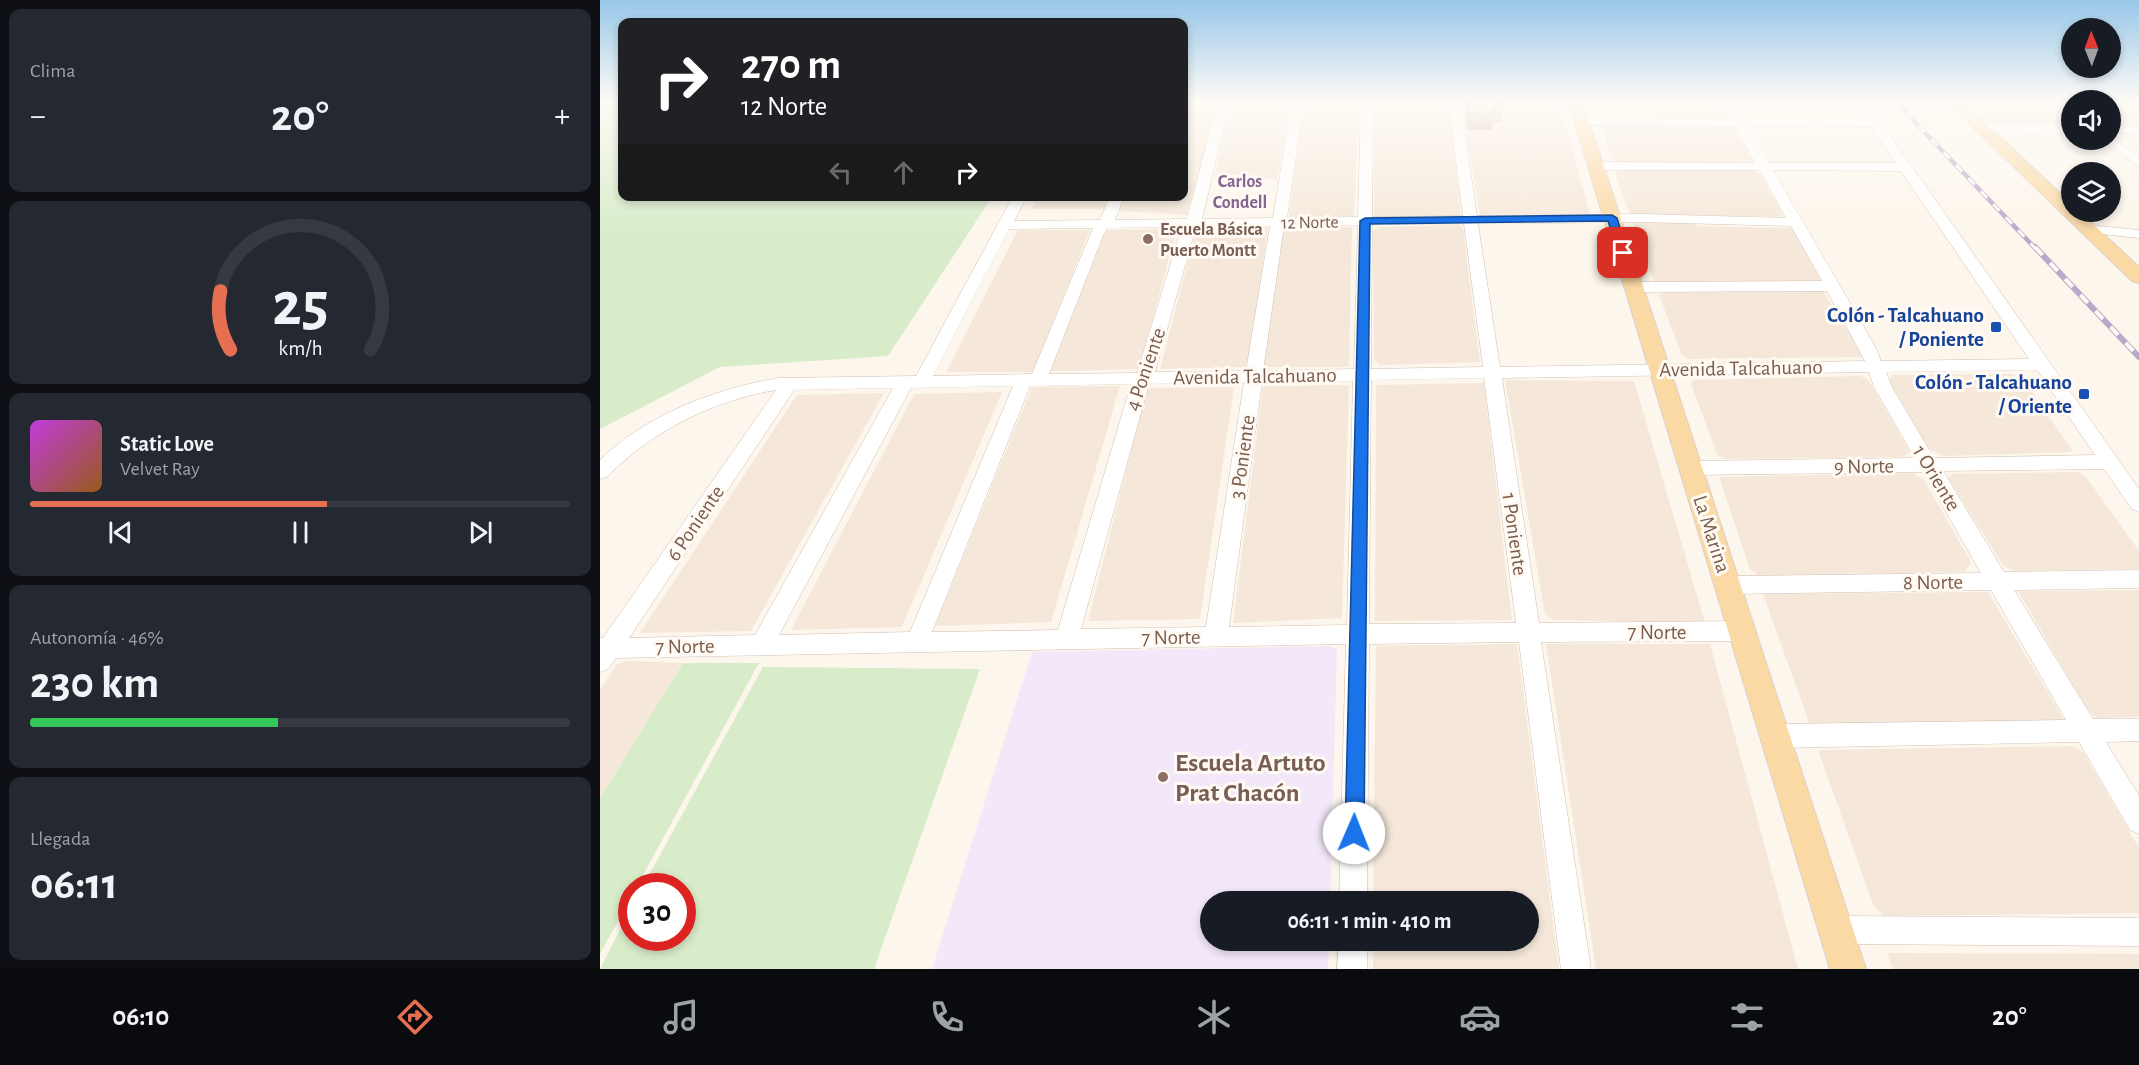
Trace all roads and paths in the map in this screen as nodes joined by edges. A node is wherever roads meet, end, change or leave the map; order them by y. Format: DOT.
graph roads {
  1 [pos="1213,145"];
  2 [pos="1291,145"];
  3 [pos="1366,145"];
  4 [pos="1460,145"];
  5 [pos="1589,145"];
  6 [pos="1752,145"];
  7 [pos="1891,145"];
  8 [pos="2000,145"];
  9 [pos="2121,149"];
  10 [pos="2139,163"];
  11 [pos="1596,166"];
  12 [pos="1764,166"];
  13 [pos="1906,167"];
  14 [pos="1017,201"];
  15 [pos="1115,201"];
  16 [pos="1612,218"];
  17 [pos="1471,220"];
  18 [pos="1365,221"];
  19 [pos="1278,222"];
  20 [pos="1796,222"];
  21 [pos="1191,223"];
  22 [pos="1103,224"];
  23 [pos="1005,225"];
  24 [pos="2088,229"];
  25 [pos="2139,234"];
  26 [pos="2139,277"];
  27 [pos="1833,286"];
  28 [pos="1634,287"];
  29 [pos="2042,364"];
  30 [pos="1874,366"];
  31 [pos="1660,369"];
  32 [pos="1492,372"];
  33 [pos="1362,374"];
  34 [pos="1254,376"];
  35 [pos="1143,378"];
  36 [pos="1031,380"];
  37 [pos="913,382"];
  38 [pos="789,384"];
  39 [pos="2110,462"];
  40 [pos="1929,465"];
  41 [pos="1691,468"];
  42 [pos="600,472"];
  43 [pos="2139,504"];
  44 [pos="2139,579"];
  45 [pos="1997,581"];
  46 [pos="1728,585"];
  47 [pos="1742,631"];
  48 [pos="1529,633"];
  49 [pos="1358,634"];
  50 [pos="1216,637"];
  51 [pos="1067,639"];
  52 [pos="917,642"];
  53 [pos="762,645"];
  54 [pos="603,652"];
  55 [pos="2139,730"];
  56 [pos="2085,731"];
  57 [pos="1775,736"];
  58 [pos="2139,821"];
  59 [pos="1353,891"];
  60 [pos="1836,930"];
  61 [pos="2139,932"];
  62 [pos="1353,951"];
  63 [pos="1352,969"];
  64 [pos="1576,969"];
  65 [pos="1848,969"];
  1 -- 21 [label="street, 4 Poniente"];
  2 -- 19 [label="street, 3 Poniente"];
  3 -- 18 [label="street"];
  4 -- 17 [label="street, 1 Poniente"];
  5 -- 11 [label="main road, La Marina"];
  6 -- 12 [label="street, 1 Oriente"];
  7 -- 13 [label="street"];
  8 -- 24 [label="main road"];
  9 -- 10 [label="street"];
  11 -- 12 [label="street"];
  11 -- 16 [label="main road, La Marina"];
  12 -- 13 [label="street"];
  12 -- 20 [label="street, 1 Oriente"];
  13 -- 29 [label="street"];
  14 -- 23 [label="street"];
  15 -- 22 [label="street"];
  16 -- 17 [label="street, 12 Norte"];
  16 -- 20 [label="street, 12 Norte"];
  16 -- 28 [label="main road, La Marina"];
  17 -- 18 [label="street, 12 Norte"];
  17 -- 32 [label="street, 1 Poniente"];
  18 -- 19 [label="street, 12 Norte"];
  18 -- 33 [label="street"];
  19 -- 21 [label="street, 12 Norte"];
  19 -- 34 [label="street, 3 Poniente"];
  20 -- 27 [label="street, 1 Oriente"];
  21 -- 22 [label="street, 12 Norte"];
  21 -- 35 [label="street, 4 Poniente"];
  22 -- 23 [label="street, 12 Norte"];
  22 -- 36 [label="street"];
  23 -- 37 [label="street"];
  24 -- 25 [label="street"];
  24 -- 26 [label="main road"];
  27 -- 28 [label="street"];
  27 -- 30 [label="street, 1 Oriente"];
  28 -- 31 [label="main road, La Marina"];
  29 -- 30 [label="street, Avenida Talcahuano"];
  29 -- 39 [label="street"];
  30 -- 31 [label="street, Avenida Talcahuano"];
  30 -- 40 [label="street, 1 Oriente"];
  31 -- 32 [label="street, Avenida Talcahuano"];
  31 -- 41 [label="main road, La Marina"];
  32 -- 33 [label="street, Avenida Talcahuano"];
  32 -- 48 [label="street, 1 Poniente"];
  33 -- 34 [label="street, Avenida Talcahuano"];
  33 -- 49 [label="street"];
  34 -- 35 [label="street, Avenida Talcahuano"];
  34 -- 50 [label="street, 3 Poniente"];
  35 -- 36 [label="street, Avenida Talcahuano"];
  35 -- 51 [label="street, 4 Poniente"];
  36 -- 37 [label="street, Avenida Talcahuano"];
  36 -- 52 [label="street"];
  37 -- 38 [label="street, Avenida Talcahuano"];
  37 -- 53 [label="street"];
  38 -- 42 [label="street, Avenida Talcahuano"];
  38 -- 54 [label="street, 6 Poniente"];
  39 -- 40 [label="street, 9 Norte"];
  39 -- 43 [label="street"];
  40 -- 41 [label="street, 9 Norte"];
  40 -- 45 [label="street, 1 Oriente"];
  41 -- 46 [label="main road, La Marina"];
  44 -- 45 [label="street, 8 Norte"];
  45 -- 46 [label="street, 8 Norte"];
  45 -- 56 [label="street, 1 Oriente"];
  46 -- 47 [label="main road, La Marina"];
  47 -- 48 [label="street, 7 Norte"];
  47 -- 57 [label="main road, La Marina"];
  48 -- 49 [label="street, 7 Norte"];
  48 -- 64 [label="street, 1 Poniente"];
  49 -- 50 [label="street, 7 Norte"];
  49 -- 59 [label="street"];
  50 -- 51 [label="street, 7 Norte"];
  51 -- 52 [label="street, 7 Norte"];
  52 -- 53 [label="street, 7 Norte"];
  53 -- 54 [label="street, 7 Norte"];
  55 -- 56 [label="street"];
  56 -- 57 [label="street"];
  56 -- 58 [label="street, 1 Oriente"];
  57 -- 60 [label="main road, La Marina"];
  60 -- 61 [label="street"];
  60 -- 65 [label="main road, La Marina"];
  62 -- 63 [label="street"];
}
